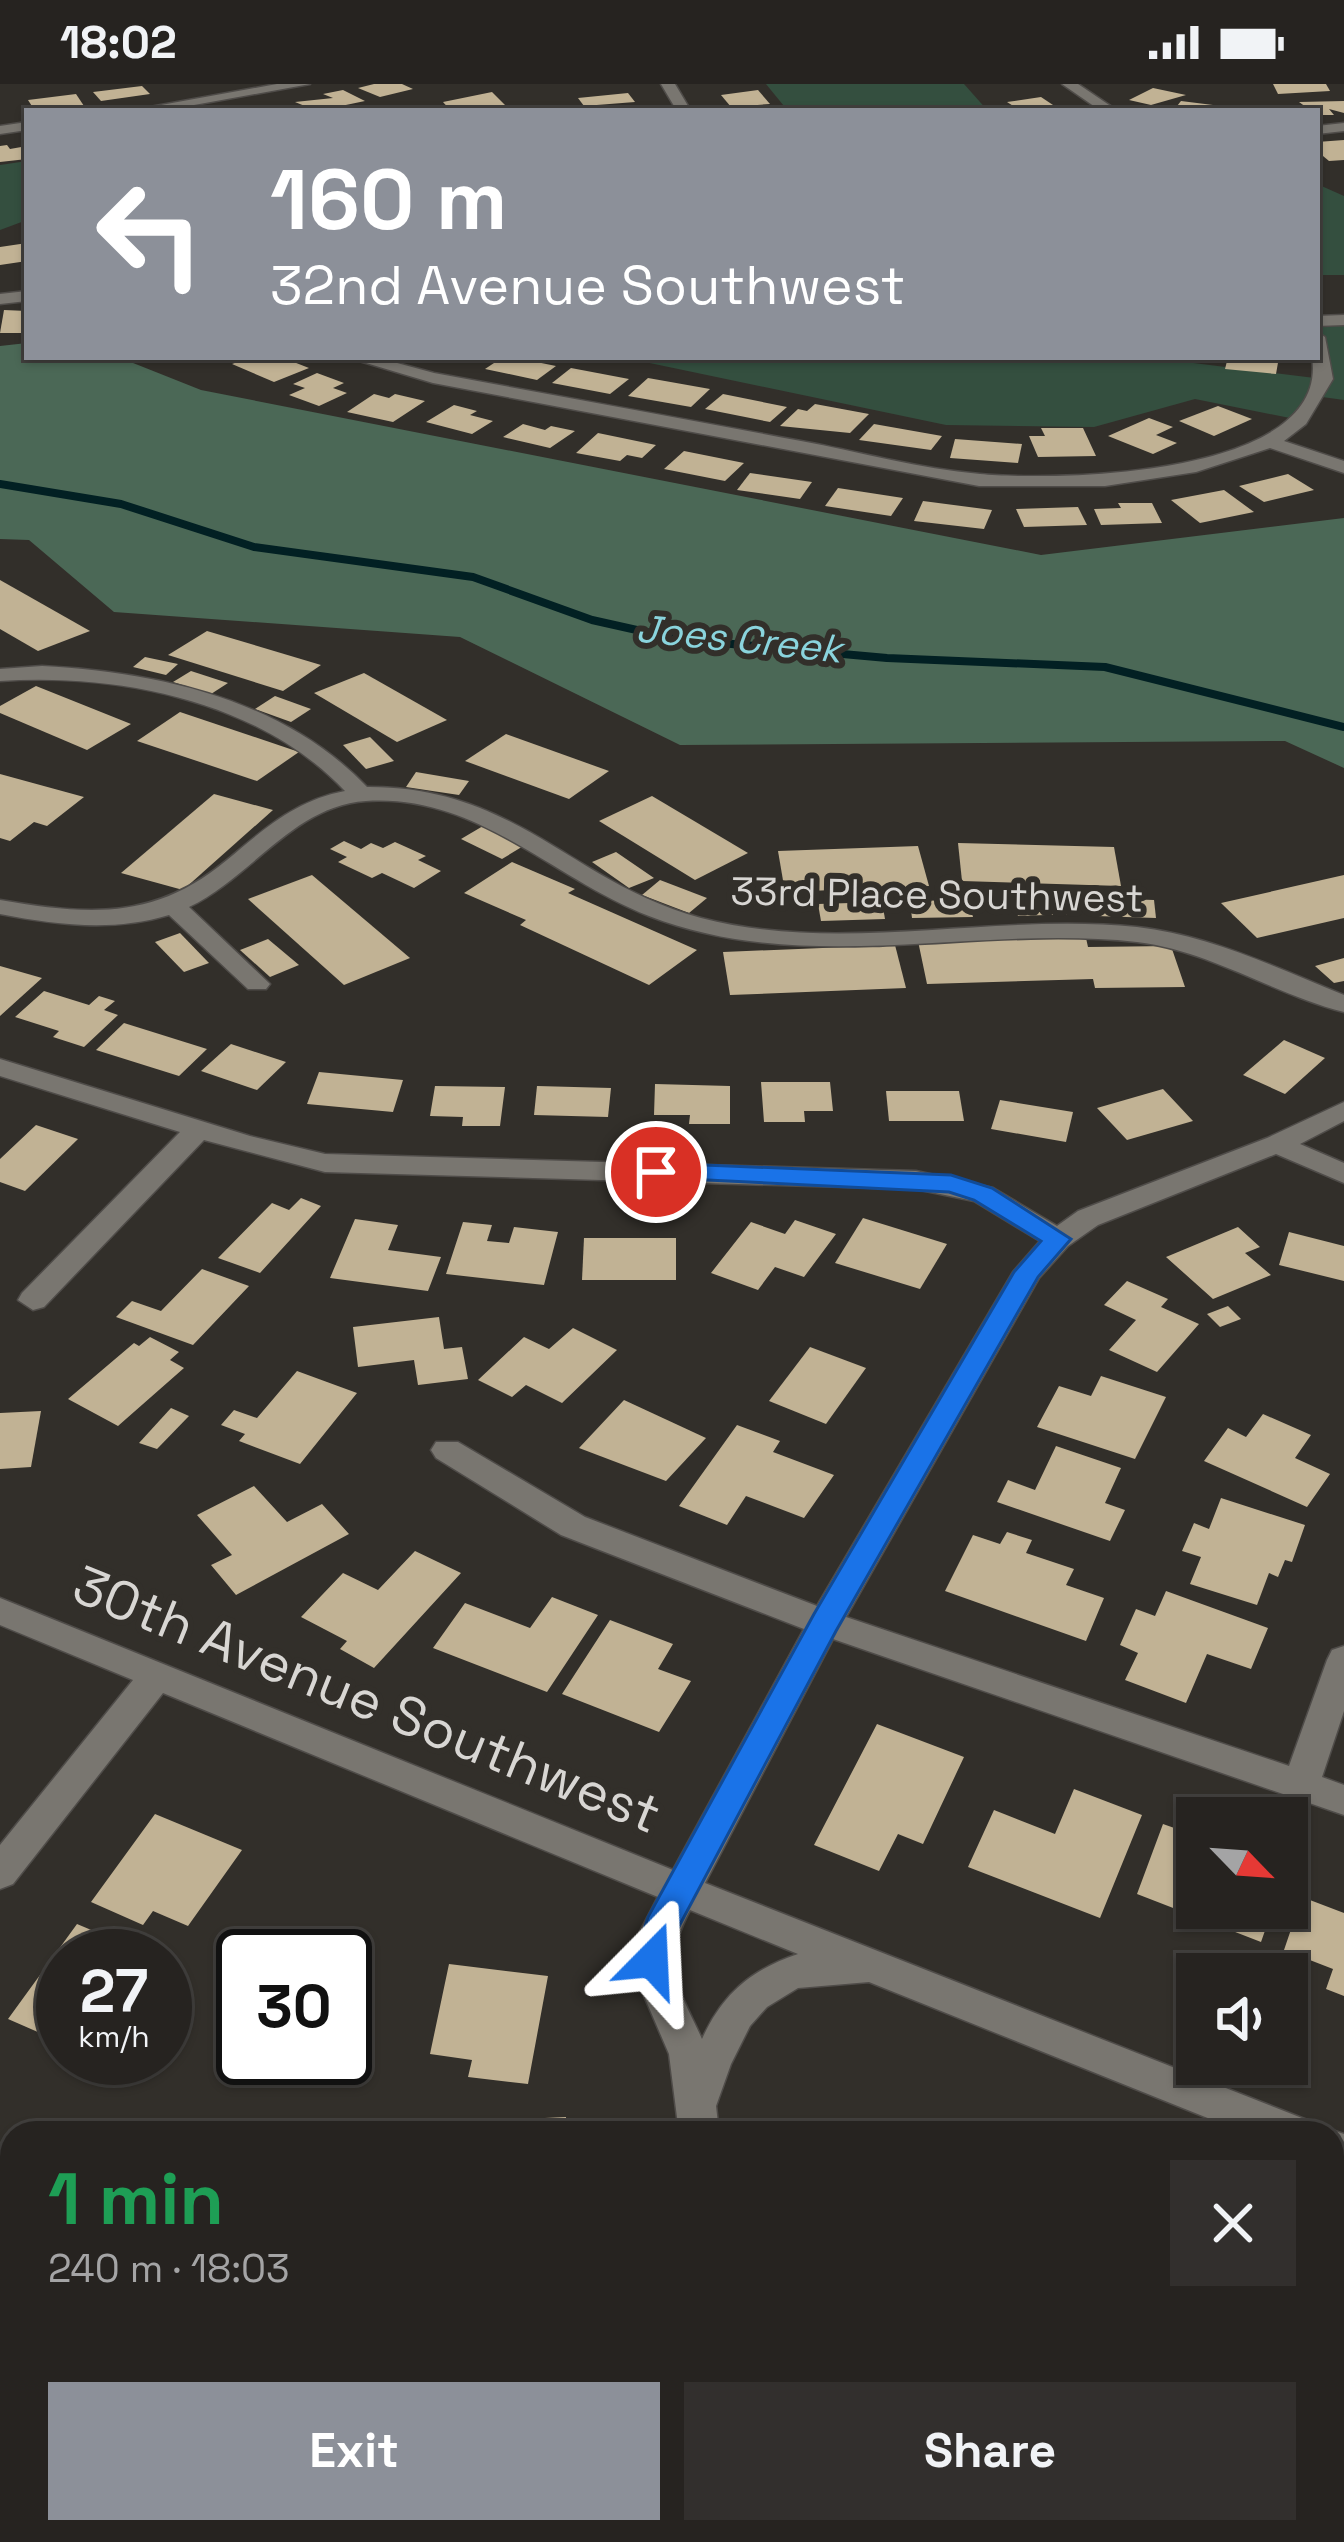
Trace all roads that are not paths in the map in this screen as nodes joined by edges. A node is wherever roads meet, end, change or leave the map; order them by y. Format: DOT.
graph roads {
  1 [pos="303,84"];
  2 [pos="1069,84"];
  3 [pos="154,108"];
  4 [pos="1106,108"];
  5 [pos="1320,355"];
  6 [pos="367,360"];
  7 [pos="1270,442"];
  8 [pos="1344,467"];
  9 [pos="1,674"];
  10 [pos="361,794"];
  11 [pos="173,905"];
  12 [pos="0,907"];
  13 [pos="257,984"];
  14 [pos="1344,1004"];
  15 [pos="0,1067"];
  16 [pos="1344,1110"];
  17 [pos="199,1129"];
  18 [pos="1276,1144"];
  19 [pos="1344,1174"];
  20 [pos="1058,1239"];
  21 [pos="33,1300"];
  22 [pos="447,1450"];
  23 [pos="0,1611"];
  24 [pos="825,1623"];
  25 [pos="1344,1660"];
  26 [pos="158,1675"];
  27 [pos="1301,1785"];
  28 [pos="1344,1800"];
  29 [pos="0,1873"];
  30 [pos="681,1890"];
  31 [pos="894,1974"];
  32 [pos="698,2119"];
  33 [pos="1263,2121"];
  1 -- 3 [label="street"];
  2 -- 4 [label="street"];
  5 -- 7 [label="street"];
  6 -- 7 [label="street"];
  7 -- 8 [label="street"];
  9 -- 10 [label="street"];
  10 -- 11 [label="street"];
  10 -- 14 [label="street, 33rd Place Southwest"];
  11 -- 12 [label="street"];
  11 -- 13 [label="street"];
  15 -- 17 [label="street"];
  16 -- 18 [label="street"];
  17 -- 20 [label="street"];
  17 -- 21 [label="street"];
  18 -- 19 [label="street"];
  18 -- 20 [label="street"];
  20 -- 24 [label="street"];
  22 -- 24 [label="street"];
  23 -- 26 [label="street, 30th Avenue Southwest"];
  24 -- 27 [label="street"];
  24 -- 30 [label="street"];
  25 -- 27 [label="street"];
  26 -- 29 [label="street"];
  26 -- 30 [label="street, 30th Avenue Southwest"];
  27 -- 28 [label="street"];
  30 -- 31 [label="street, 30th Avenue Southwest"];
  30 -- 32 [label="street"];
  31 -- 32 [label="street"];
  31 -- 33 [label="street, 30th Avenue Southwest"];
}
